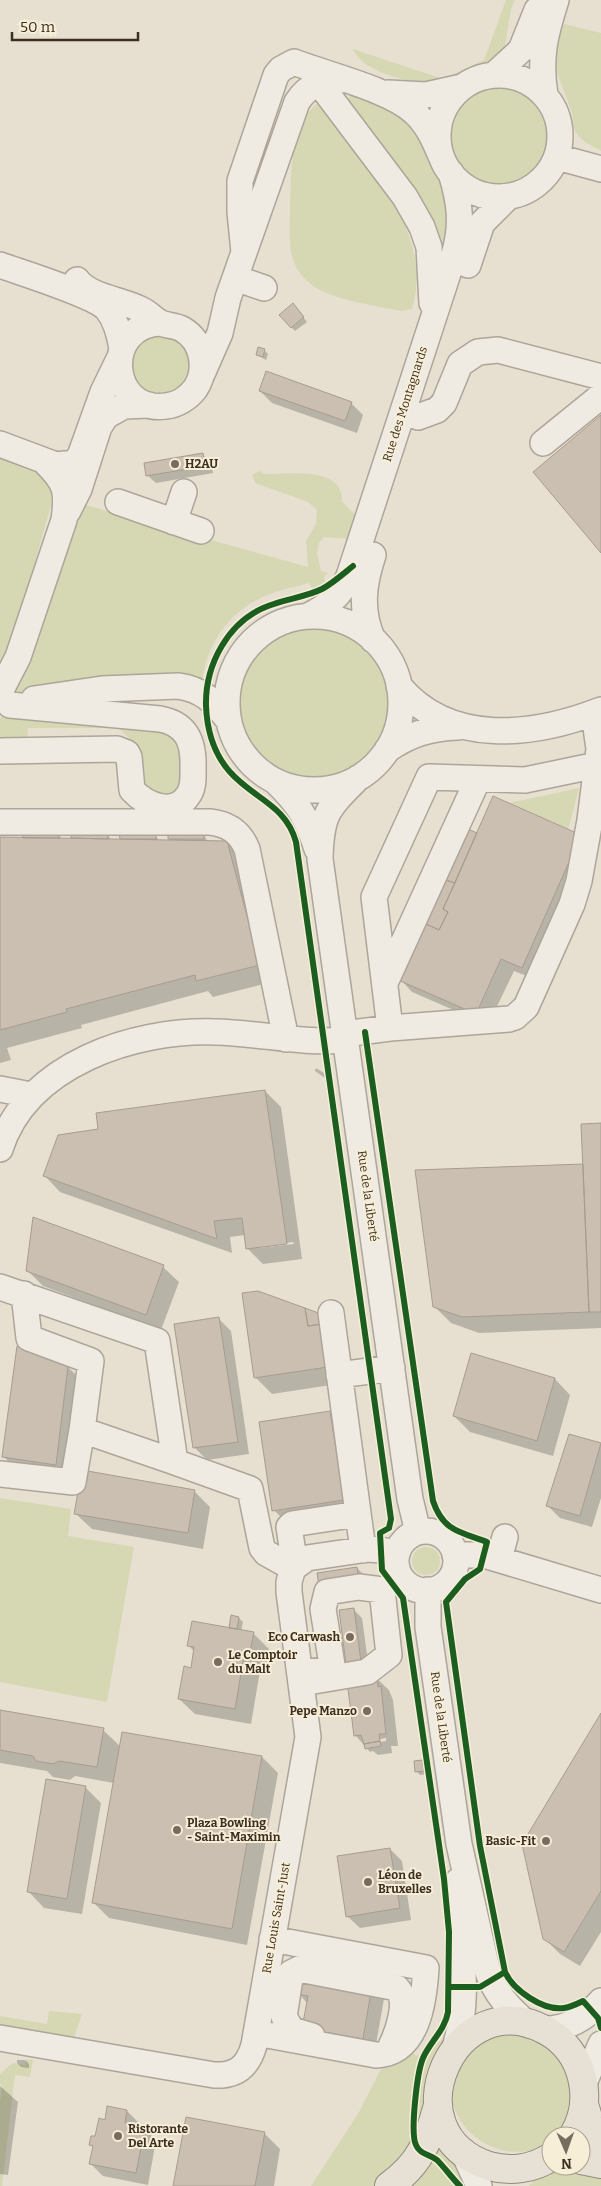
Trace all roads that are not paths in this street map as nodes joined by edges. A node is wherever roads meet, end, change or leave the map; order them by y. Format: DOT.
graph roads {
  1 [pos="540,0"];
  2 [pos="556,0"];
  3 [pos="494,75"];
  4 [pos="331,82"];
  5 [pos="462,87"];
  6 [pos="380,92"];
  7 [pos="545,94"];
  8 [pos="557,157"];
  9 [pos="446,165"];
  10 [pos="601,169"];
  11 [pos="509,196"];
  12 [pos="244,252"];
  13 [pos="0,265"];
  14 [pos="77,280"];
  15 [pos="231,288"];
  16 [pos="264,288"];
  17 [pos="434,316"];
  18 [pos="167,324"];
  19 [pos="121,354"];
  20 [pos="601,377"];
  21 [pos="200,378"];
  22 [pos="595,401"];
  23 [pos="150,405"];
  24 [pos="418,417"];
  25 [pos="543,443"];
  26 [pos="0,444"];
  27 [pos="45,462"];
  28 [pos="184,492"];
  29 [pos="134,503"];
  30 [pos="64,520"];
  31 [pos="174,522"];
  32 [pos="201,531"];
  33 [pos="308,616"];
  34 [pos="373,640"];
  35 [pos="399,686"];
  36 [pos="3,702"];
  37 [pos="598,711"];
  38 [pos="228,721"];
  39 [pos="463,727"];
  40 [pos="387,750"];
  41 [pos="0,751"];
  42 [pos="597,765"];
  43 [pos="358,778"];
  44 [pos="478,779"];
  45 [pos="274,780"];
  46 [pos="0,822"];
  47 [pos="320,859"];
  48 [pos="385,983"];
  49 [pos="390,1028"];
  50 [pos="344,1037"];
  51 [pos="286,1039"];
  52 [pos="0,1089"];
  53 [pos="31,1095"];
  54 [pos="1,1144"];
  55 [pos="0,1287"];
  56 [pos="24,1294"];
  57 [pos="331,1313"];
  58 [pos="392,1368"];
  59 [pos="339,1375"];
  60 [pos="82,1430"];
  61 [pos="175,1462"];
  62 [pos="0,1474"];
  63 [pos="358,1514"];
  64 [pos="418,1532"];
  65 [pos="363,1550"];
  66 [pos="397,1554"];
  67 [pos="455,1555"];
  68 [pos="294,1567"];
  69 [pos="428,1590"];
  70 [pos="601,1590"];
  71 [pos="301,1678"];
  72 [pos="459,1844"];
  73 [pos="272,1939"];
  74 [pos="601,2001"];
  75 [pos="536,2027"];
  76 [pos="256,2033"];
  77 [pos="0,2038"];
  78 [pos="601,2044"];
  79 [pos="349,2049"];
  80 [pos="454,2050"];
  81 [pos="382,2054"];
  82 [pos="584,2093"];
  83 [pos="438,2105"];
  84 [pos="577,2126"];
  85 [pos="601,2139"];
  86 [pos="463,2151"];
  87 [pos="541,2165"];
  88 [pos="389,2186"];
  89 [pos="479,2186"];
  1 -- 3 [label="street"];
  2 -- 7 [label="street"];
  3 -- 5 [label="street"];
  3 -- 7 [label="street"];
  4 -- 6 [label="street"];
  4 -- 12 [label="street"];
  4 -- 12 [label="street"];
  4 -- 17 [label="street"];
  5 -- 6 [label="street"];
  5 -- 9 [label="street"];
  6 -- 9 [label="street"];
  7 -- 8 [label="street"];
  8 -- 10 [label="street"];
  8 -- 11 [label="street"];
  9 -- 11 [label="street"];
  9 -- 17 [label="street, Rue des Montagnards"];
  11 -- 24 [label="street, Rue des Montagnards"];
  12 -- 15 [label="street"];
  13 -- 19 [label="street"];
  14 -- 18 [label="street"];
  15 -- 16 [label="street"];
  15 -- 18 [label="street"];
  15 -- 21 [label="street"];
  17 -- 33 [label="street, Rue des Montagnards"];
  18 -- 19 [label="street"];
  18 -- 21 [label="street"];
  19 -- 23 [label="street"];
  19 -- 27 [label="street"];
  20 -- 24 [label="street"];
  21 -- 23 [label="street"];
  22 -- 25 [label="street"];
  23 -- 30 [label="street"];
  24 -- 34 [label="street, Rue des Montagnards"];
  26 -- 27 [label="street"];
  27 -- 30 [label="street"];
  28 -- 31 [label="street"];
  29 -- 31 [label="street"];
  30 -- 36 [label="street"];
  31 -- 32 [label="street"];
  33 -- 34 [label="street"];
  33 -- 38 [label="street"];
  34 -- 35 [label="street"];
  35 -- 39 [label="street"];
  35 -- 40 [label="street"];
  36 -- 38 [label="street"];
  36 -- 41 [label="street"];
  37 -- 39 [label="street"];
  37 -- 42 [label="street"];
  38 -- 45 [label="street"];
  39 -- 40 [label="street"];
  40 -- 43 [label="street"];
  42 -- 44 [label="street"];
  42 -- 49 [label="street"];
  43 -- 45 [label="street"];
  43 -- 47 [label="street, Rue de la Liberté"];
  44 -- 48 [label="street"];
  44 -- 48 [label="street"];
  45 -- 47 [label="street, Rue de la Liberté"];
  46 -- 51 [label="street"];
  47 -- 50 [label="street, Rue de la Liberté"];
  48 -- 49 [label="street"];
  49 -- 50 [label="street"];
  50 -- 51 [label="street"];
  50 -- 58 [label="street, Rue de la Liberté"];
  51 -- 53 [label="street"];
  52 -- 53 [label="street"];
  53 -- 54 [label="street"];
  55 -- 56 [label="street"];
  56 -- 60 [label="street"];
  56 -- 61 [label="street"];
  57 -- 59 [label="street"];
  58 -- 59 [label="street"];
  58 -- 64 [label="street, Rue de la Liberté"];
  59 -- 63 [label="street"];
  60 -- 61 [label="street"];
  60 -- 62 [label="street"];
  61 -- 68 [label="street"];
  63 -- 65 [label="street"];
  63 -- 68 [label="street, Rue Louis Saint-Just"];
  64 -- 66 [label="street"];
  64 -- 67 [label="street"];
  65 -- 66 [label="street"];
  65 -- 68 [label="street"];
  66 -- 69 [label="street"];
  67 -- 69 [label="street"];
  67 -- 70 [label="street"];
  68 -- 71 [label="street, Rue Louis Saint-Just"];
  69 -- 72 [label="street, Rue de la Liberté"];
  71 -- 71 [label="street"];
  71 -- 73 [label="street, Rue Louis Saint-Just"];
  72 -- 75 [label="street, Rue de la Liberté"];
  72 -- 80 [label="street, Rue de la Liberté"];
  73 -- 76 [label="street, Rue Louis Saint-Just"];
  73 -- 81 [label="street"];
  74 -- 75 [label="street"];
  75 -- 80 [label="main road"];
  75 -- 82 [label="main road"];
  76 -- 77 [label="street, Rue Louis Saint-Just"];
  76 -- 79 [label="street"];
  78 -- 82 [label="street"];
  79 -- 81 [label="street"];
  79 -- 81 [label="street"];
  80 -- 83 [label="main road"];
  82 -- 84 [label="main road"];
  82 -- 85 [label="main road"];
  83 -- 86 [label="main road"];
  83 -- 88 [label="main road"];
  86 -- 87 [label="main road"];
  86 -- 89 [label="street"];
}
